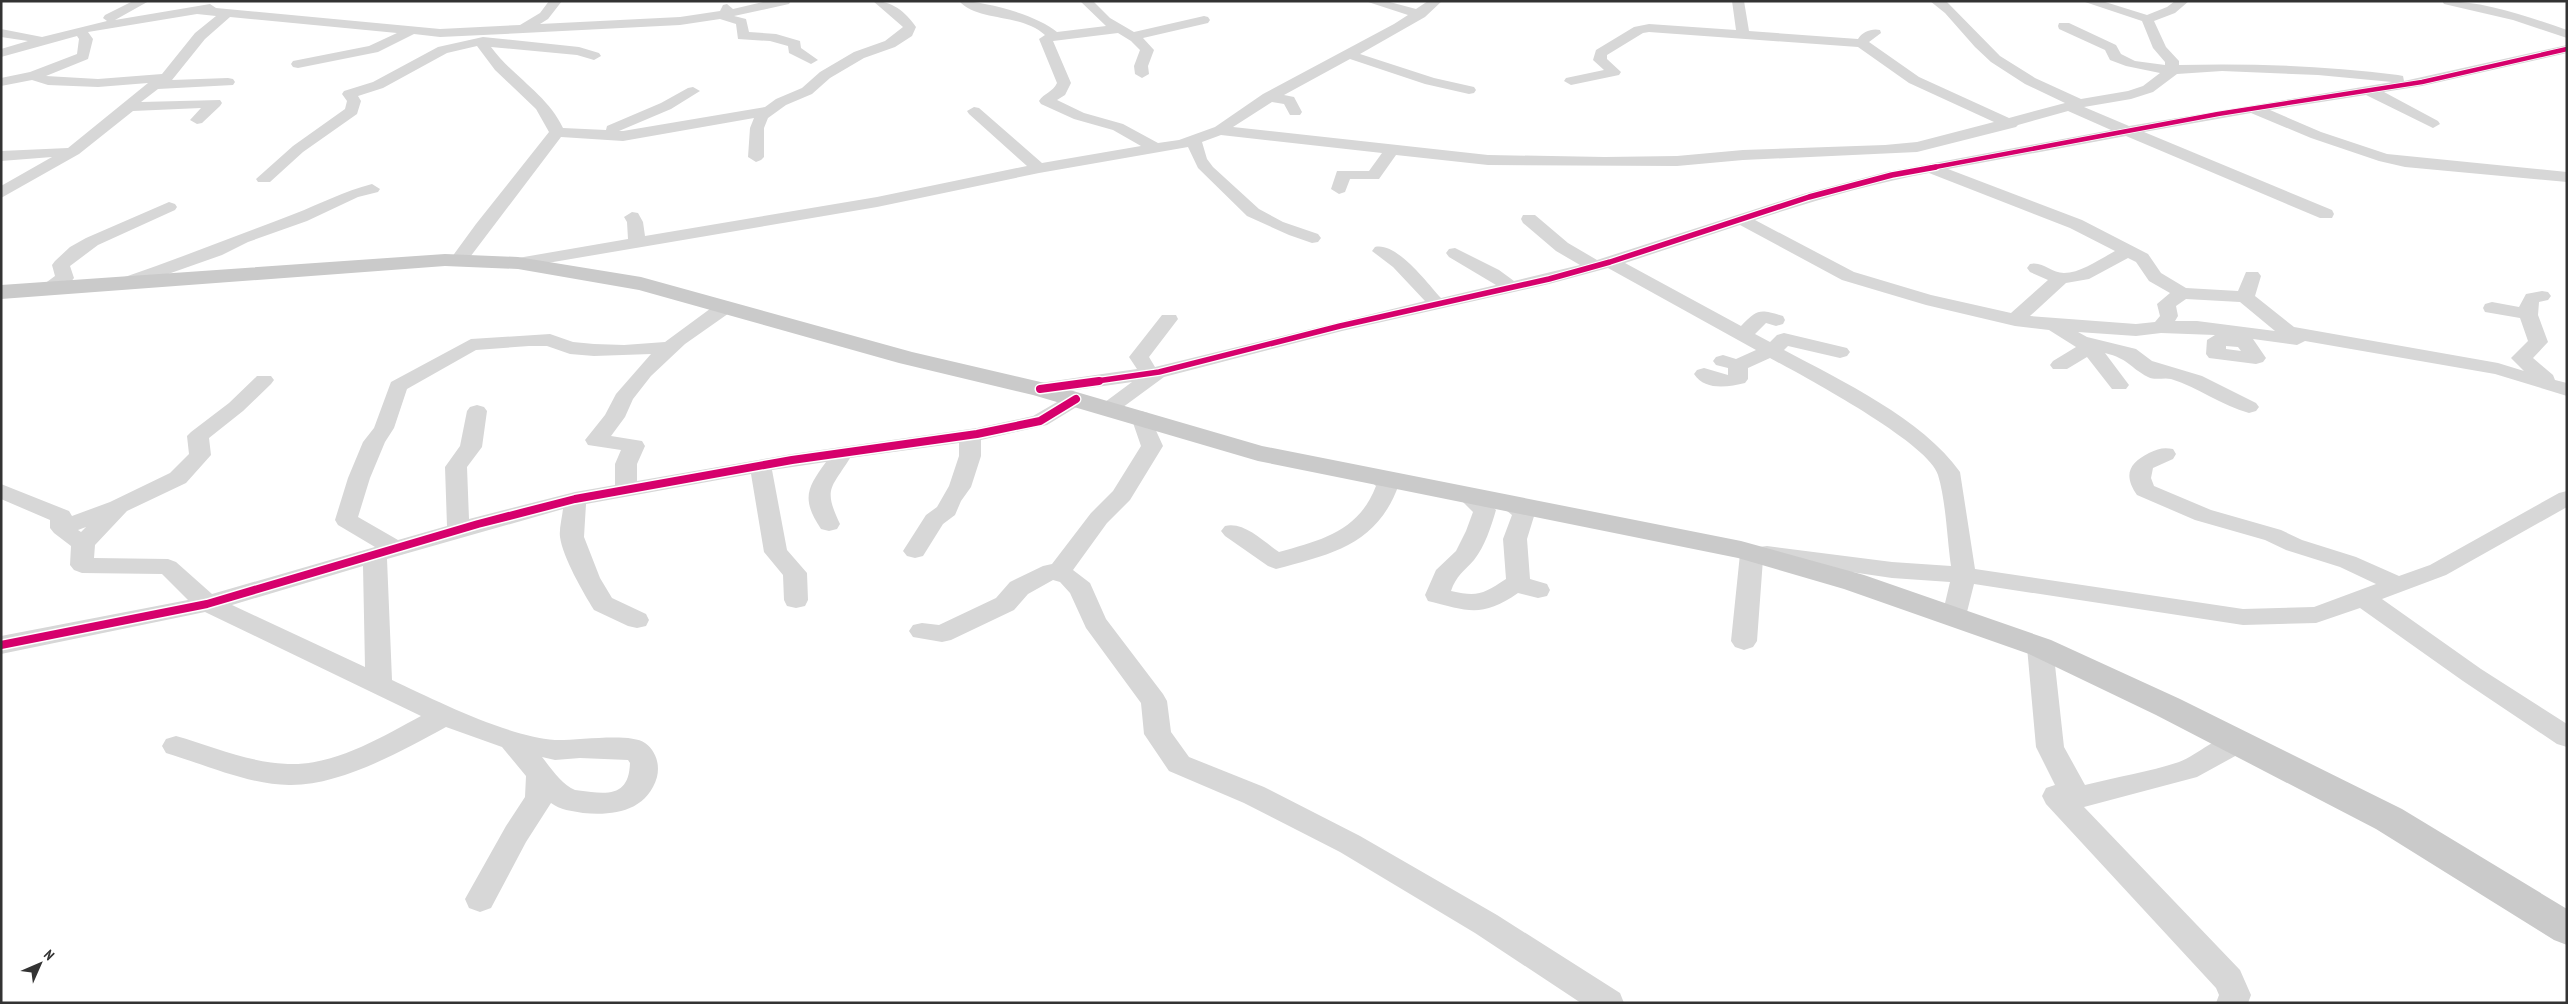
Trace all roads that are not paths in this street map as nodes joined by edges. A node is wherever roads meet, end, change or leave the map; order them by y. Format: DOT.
graph roads {
  1 [pos="143,1"];
  2 [pos="250,1"];
  3 [pos="556,1"];
  4 [pos="723,1"];
  5 [pos="785,1"];
  6 [pos="879,1"];
  7 [pos="965,1"];
  8 [pos="1086,1"];
  9 [pos="1372,1"];
  10 [pos="1436,1"];
  11 [pos="1738,1"];
  12 [pos="1936,1"];
  13 [pos="2088,1"];
  14 [pos="2183,1"];
  15 [pos="2448,1"];
  16 [pos="195,10"];
  17 [pos="226,14"];
  18 [pos="727,14"];
  19 [pos="1421,14"];
  20 [pos="502,17"];
  21 [pos="2147,19"];
  22 [pos="1204,20"];
  23 [pos="765,24"];
  24 [pos="2064,26"];
  25 [pos="743,27"];
  26 [pos="526,29"];
  27 [pos="1118,29"];
  28 [pos="86,30"];
  29 [pos="411,31"];
  30 [pos="440,32"];
  31 [pos="1875,33"];
  32 [pos="1,34"];
  33 [pos="1743,34"];
  34 [pos="2567,34"];
  35 [pos="1053,36"];
  36 [pos="1132,36"];
  37 [pos="46,40"];
  38 [pos="481,42"];
  39 [pos="1862,43"];
  40 [pos="2559,51"];
  41 [pos="1,52"];
  42 [pos="1348,54"];
  43 [pos="594,56"];
  44 [pos="2567,59"];
  45 [pos="811,60"];
  46 [pos="298,64"];
  47 [pos="2172,71"];
  48 [pos="1142,74"];
  49 [pos="33,76"];
  50 [pos="1571,81"];
  51 [pos="1,82"];
  52 [pos="160,82"];
  53 [pos="228,82"];
  54 [pos="2422,82"];
  55 [pos="2377,86"];
  56 [pos="1470,90"];
  57 [pos="693,91"];
  58 [pos="1268,97"];
  59 [pos="2074,105"];
  60 [pos="2420,105"];
  61 [pos="129,107"];
  62 [pos="2254,109"];
  63 [pos="772,110"];
  64 [pos="974,111"];
  65 [pos="1296,112"];
  66 [pos="197,120"];
  67 [pos="2011,124"];
  68 [pos="2433,124"];
  69 [pos="1220,130"];
  70 [pos="557,132"];
  71 [pos="2129,133"];
  72 [pos="600,136"];
  73 [pos="1268,137"];
  74 [pos="1189,144"];
  75 [pos="1155,148"];
  76 [pos="1392,150"];
  77 [pos="74,151"];
  78 [pos="1,156"];
  79 [pos="756,157"];
  80 [pos="1039,168"];
  81 [pos="1933,169"];
  82 [pos="2567,177"];
  83 [pos="264,179"];
  84 [pos="372,189"];
  85 [pos="1339,189"];
  86 [pos="1,193"];
  87 [pos="169,207"];
  88 [pos="2326,214"];
  89 [pos="632,217"];
  90 [pos="1529,219"];
  91 [pos="1741,219"];
  92 [pos="1312,238"];
  93 [pos="637,243"];
  94 [pos="2127,251"];
  95 [pos="1381,252"];
  96 [pos="1456,253"];
  97 [pos="458,261"];
  98 [pos="518,263"];
  99 [pos="1602,264"];
  100 [pos="2036,268"];
  101 [pos="2252,276"];
  102 [pos="2060,279"];
  103 [pos="128,282"];
  104 [pos="50,287"];
  105 [pos="1510,288"];
  106 [pos="1,292"];
  107 [pos="2182,293"];
  108 [pos="2542,296"];
  109 [pos="2245,297"];
  110 [pos="2032,302"];
  111 [pos="1437,304"];
  112 [pos="724,307"];
  113 [pos="2492,308"];
  114 [pos="2528,314"];
  115 [pos="1169,320"];
  116 [pos="1776,320"];
  117 [pos="2015,320"];
  118 [pos="2051,325"];
  119 [pos="2161,327"];
  120 [pos="1744,334"];
  121 [pos="2336,341"];
  122 [pos="2085,344"];
  123 [pos="670,347"];
  124 [pos="1772,350"];
  125 [pos="1840,352"];
  126 [pos="2060,365"];
  127 [pos="2145,365"];
  128 [pos="1154,372"];
  129 [pos="1704,374"];
  130 [pos="264,380"];
  131 [pos="2170,382"];
  132 [pos="2119,385"];
  133 [pos="2562,388"];
  134 [pos="1040,389"];
  135 [pos="1076,399"];
  136 [pos="2249,407"];
  137 [pos="1108,409"];
  138 [pos="477,411"];
  139 [pos="1141,418"];
  140 [pos="970,435"];
  141 [pos="842,453"];
  142 [pos="2165,454"];
  143 [pos="760,466"];
  144 [pos="1377,477"];
  145 [pos="626,490"];
  146 [pos="1,492"];
  147 [pos="1467,495"];
  148 [pos="2567,498"];
  149 [pos="575,499"];
  150 [pos="119,506"];
  151 [pos="1512,506"];
  152 [pos="829,524"];
  153 [pos="62,528"];
  154 [pos="459,530"];
  155 [pos="1233,531"];
  156 [pos="83,543"];
  157 [pos="386,552"];
  158 [pos="915,552"];
  159 [pos="1746,552"];
  160 [pos="1058,573"];
  161 [pos="1964,575"];
  162 [pos="2399,585"];
  163 [pos="2363,598"];
  164 [pos="796,600"];
  165 [pos="207,604"];
  166 [pos="1954,616"];
  167 [pos="637,620"];
  168 [pos="922,631"];
  169 [pos="1744,641"];
  170 [pos="1,645"];
  171 [pos="2040,647"];
  172 [pos="379,686"];
  173 [pos="444,716"];
  174 [pos="2567,737"];
  175 [pos="512,740"];
  176 [pos="2238,742"];
  177 [pos="176,746"];
  178 [pos="540,773"];
  179 [pos="2080,797"];
  180 [pos="480,899"];
  181 [pos="2567,928"];
  182 [pos="1608,1003"];
  183 [pos="2232,1003"];
  1 -- 28 [label="street"];
  2 -- 16 [label="street"];
  3 -- 26 [label="street"];
  4 -- 18 [label="street"];
  5 -- 18 [label="street"];
  6 -- 63 [label="street"];
  7 -- 35 [label="street"];
  8 -- 27 [label="street"];
  9 -- 19 [label="street"];
  10 -- 19 [label="street"];
  11 -- 33 [label="street"];
  12 -- 59 [label="street"];
  13 -- 21 [label="street"];
  14 -- 21 [label="street"];
  15 -- 34 [label="street"];
  16 -- 17 [label="street"];
  16 -- 28 [label="street"];
  17 -- 29 [label="street"];
  17 -- 52 [label="street"];
  18 -- 25 [label="street"];
  18 -- 26 [label="street"];
  19 -- 42 [label="street"];
  20 -- 26 [label="street"];
  21 -- 47 [label="street"];
  22 -- 36 [label="street"];
  23 -- 25 [label="street"];
  24 -- 47 [label="street"];
  25 -- 45 [label="street"];
  26 -- 30 [label="street"];
  26 -- 38 [label="street"];
  27 -- 35 [label="street"];
  27 -- 36 [label="street"];
  28 -- 37 [label="street"];
  28 -- 49 [label="street"];
  29 -- 30 [label="street"];
  29 -- 46 [label="street"];
  30 -- 38 [label="street"];
  31 -- 39 [label="street"];
  32 -- 37 [label="street"];
  33 -- 39 [label="street"];
  33 -- 50 [label="street"];
  35 -- 75 [label="street"];
  36 -- 48 [label="street"];
  37 -- 41 [label="street"];
  38 -- 43 [label="street"];
  38 -- 70 [label="street"];
  38 -- 83 [label="street"];
  39 -- 67 [label="street"];
  40 -- 44 [label="street"];
  40 -- 54 [label="street"];
  42 -- 56 [label="street"];
  42 -- 58 [label="street"];
  47 -- 55 [label="street"];
  47 -- 59 [label="street"];
  49 -- 51 [label="street"];
  49 -- 52 [label="street"];
  52 -- 53 [label="street"];
  52 -- 61 [label="street"];
  54 -- 55 [label="street"];
  54 -- 55 [label="street"];
  55 -- 60 [label="street"];
  55 -- 62 [label="street"];
  55 -- 68 [label="street"];
  57 -- 72 [label="street"];
  58 -- 65 [label="street"];
  58 -- 69 [label="street"];
  59 -- 67 [label="street"];
  59 -- 71 [label="street"];
  61 -- 66 [label="street"];
  61 -- 77 [label="street"];
  62 -- 71 [label="street"];
  62 -- 82 [label="street"];
  63 -- 72 [label="street"];
  63 -- 79 [label="street"];
  64 -- 80 [label="street"];
  67 -- 76 [label="street"];
  69 -- 73 [label="street"];
  69 -- 74 [label="street"];
  70 -- 72 [label="street"];
  70 -- 97 [label="street"];
  71 -- 81 [label="street"];
  71 -- 88 [label="street"];
  73 -- 74 [label="street"];
  73 -- 76 [label="street"];
  74 -- 75 [label="street"];
  74 -- 92 [label="street"];
  75 -- 80 [label="street"];
  76 -- 85 [label="street"];
  77 -- 78 [label="street"];
  77 -- 86 [label="street"];
  80 -- 93 [label="street"];
  81 -- 91 [label="street"];
  81 -- 94 [label="street"];
  84 -- 103 [label="street"];
  87 -- 104 [label="street"];
  89 -- 93 [label="street"];
  90 -- 99 [label="street"];
  91 -- 99 [label="street"];
  91 -- 117 [label="street"];
  93 -- 98 [label="street"];
  94 -- 102 [label="street"];
  94 -- 107 [label="street"];
  95 -- 111 [label="street"];
  96 -- 105 [label="street"];
  97 -- 98 [label="main road"];
  97 -- 103 [label="main road"];
  98 -- 112 [label="main road"];
  99 -- 105 [label="street"];
  99 -- 120 [label="street"];
  100 -- 102 [label="street"];
  101 -- 109 [label="street"];
  102 -- 110 [label="street"];
  103 -- 104 [label="main road"];
  104 -- 106 [label="main road"];
  105 -- 111 [label="street"];
  107 -- 109 [label="street"];
  107 -- 119 [label="street"];
  108 -- 114 [label="street"];
  109 -- 121 [label="street"];
  110 -- 117 [label="street"];
  110 -- 118 [label="street"];
  111 -- 128 [label="street"];
  112 -- 123 [label="street"];
  112 -- 134 [label="main road"];
  113 -- 114 [label="street"];
  114 -- 133 [label="street"];
  115 -- 128 [label="street"];
  116 -- 120 [label="street"];
  117 -- 118 [label="street"];
  118 -- 119 [label="street"];
  118 -- 122 [label="street"];
  119 -- 121 [label="street"];
  120 -- 124 [label="street"];
  121 -- 133 [label="street"];
  122 -- 126 [label="street"];
  122 -- 127 [label="street"];
  122 -- 132 [label="street"];
  123 -- 145 [label="street"];
  123 -- 157 [label="street"];
  124 -- 125 [label="street"];
  124 -- 129 [label="street"];
  124 -- 161 [label="street"];
  127 -- 131 [label="street"];
  127 -- 136 [label="street"];
  128 -- 134 [label="street"];
  128 -- 137 [label="street"];
  130 -- 150 [label="street"];
  134 -- 135 [label="main road"];
  135 -- 137 [label="main road"];
  135 -- 140 [label="street"];
  137 -- 139 [label="main road"];
  138 -- 154 [label="street"];
  139 -- 144 [label="main road"];
  139 -- 160 [label="street"];
  140 -- 141 [label="street"];
  140 -- 158 [label="street"];
  141 -- 143 [label="street"];
  141 -- 152 [label="street"];
  142 -- 162 [label="street"];
  143 -- 145 [label="street"];
  143 -- 164 [label="street"];
  144 -- 147 [label="main road"];
  144 -- 155 [label="street"];
  145 -- 149 [label="street"];
  146 -- 153 [label="street"];
  147 -- 151 [label="main road"];
  147 -- 151 [label="street"];
  148 -- 162 [label="street"];
  149 -- 154 [label="street"];
  149 -- 167 [label="street"];
  150 -- 153 [label="street"];
  150 -- 156 [label="street"];
  151 -- 159 [label="main road"];
  153 -- 156 [label="street"];
  154 -- 157 [label="street"];
  156 -- 165 [label="street"];
  157 -- 165 [label="street"];
  157 -- 172 [label="street"];
  159 -- 161 [label="street"];
  159 -- 166 [label="main road"];
  159 -- 169 [label="street"];
  160 -- 168 [label="street"];
  160 -- 182 [label="street"];
  161 -- 163 [label="street"];
  161 -- 166 [label="street"];
  162 -- 163 [label="street"];
  163 -- 174 [label="street"];
  165 -- 170 [label="street"];
  165 -- 172 [label="street"];
  166 -- 171 [label="main road"];
  171 -- 176 [label="main road"];
  171 -- 179 [label="street"];
  172 -- 173 [label="street"];
  173 -- 175 [label="street"];
  173 -- 177 [label="street"];
  175 -- 178 [label="street"];
  175 -- 178 [label="street"];
  176 -- 179 [label="street"];
  176 -- 181 [label="main road"];
  178 -- 180 [label="street"];
  179 -- 183 [label="street"];
}
